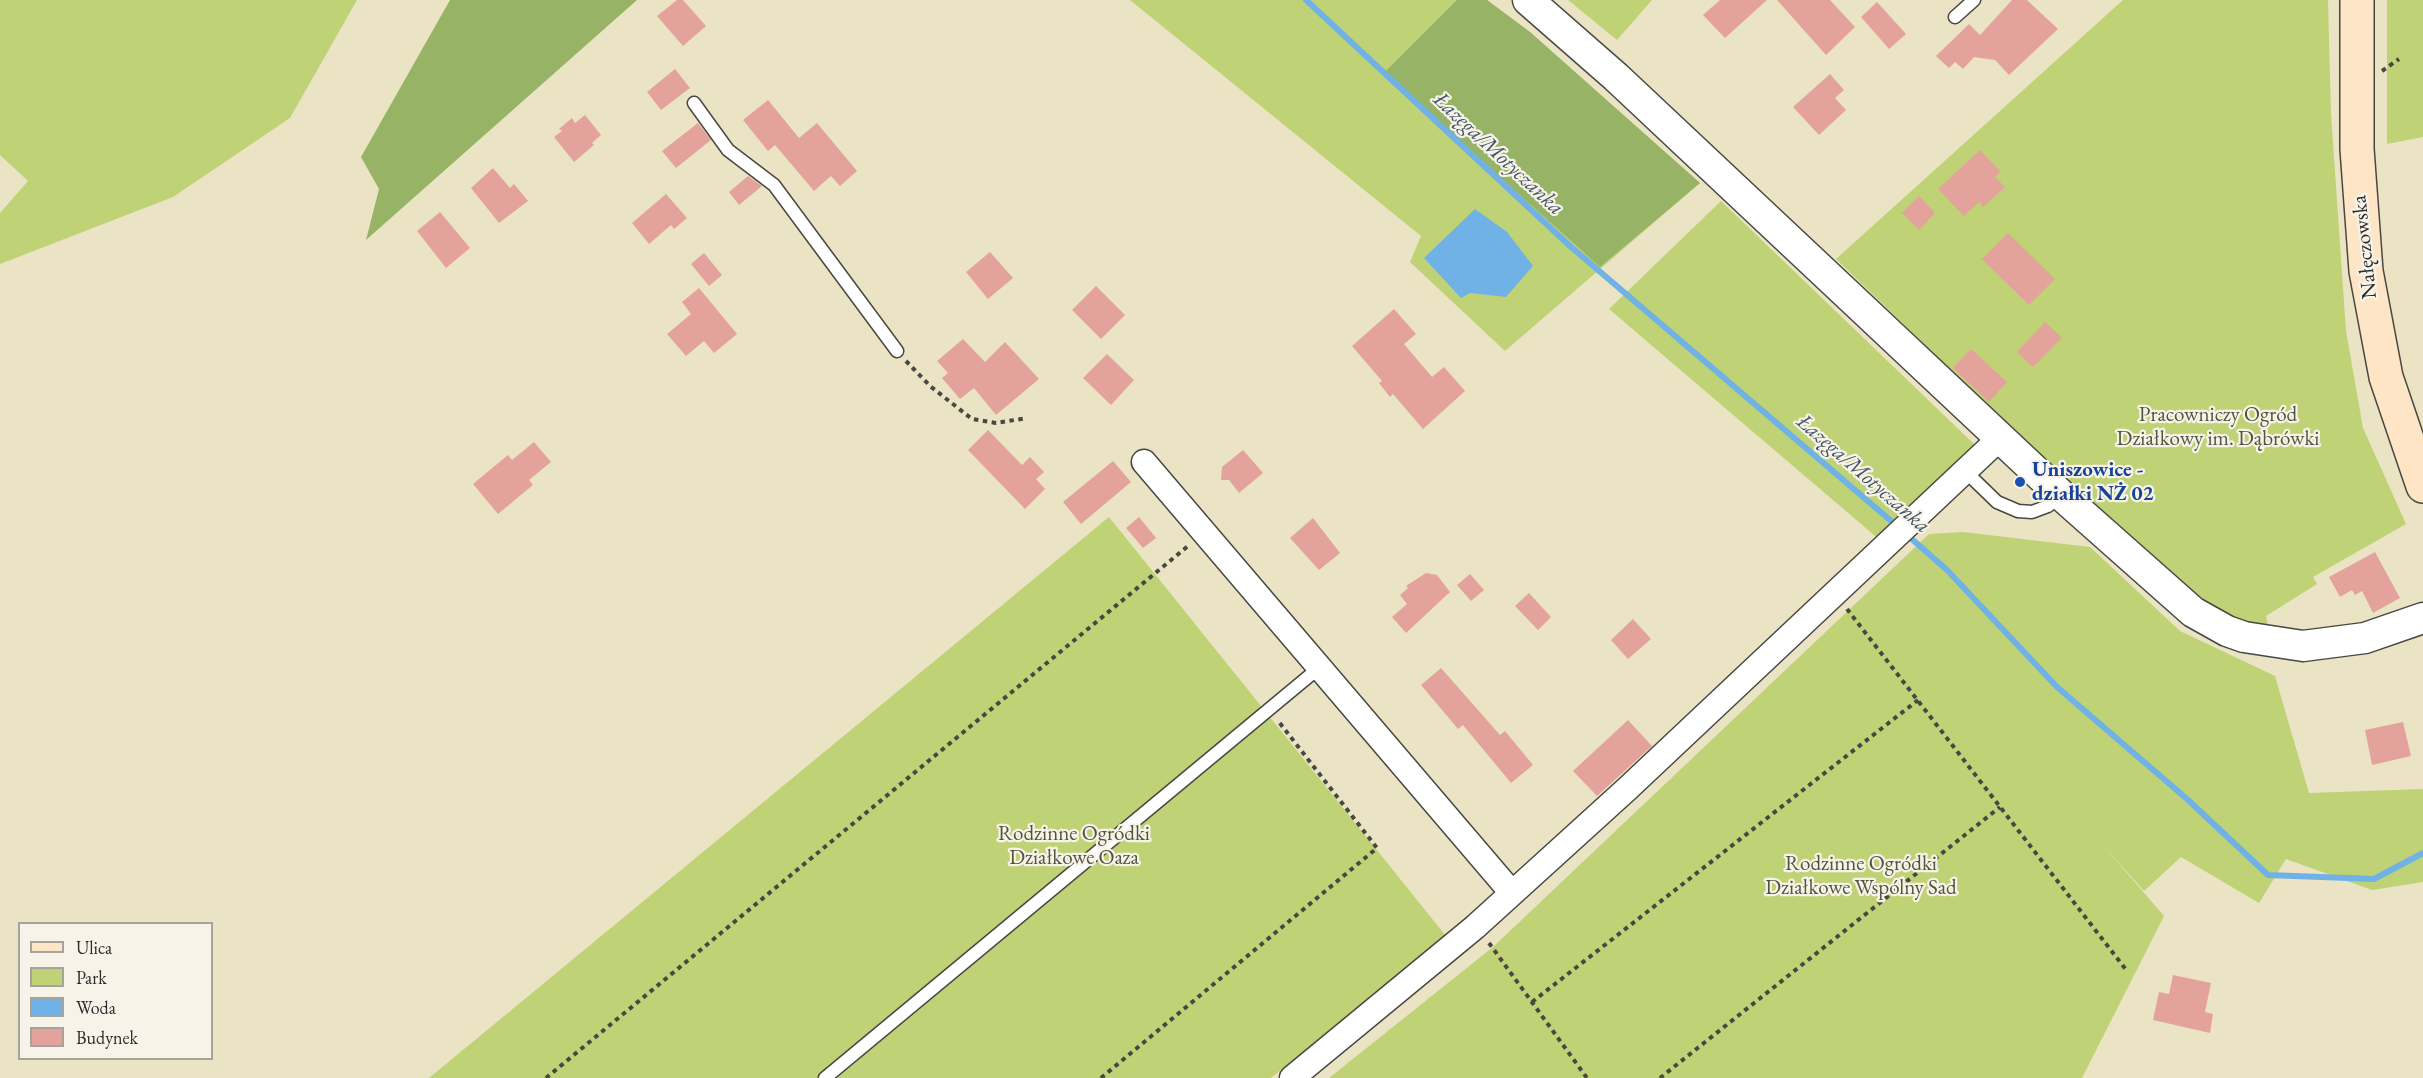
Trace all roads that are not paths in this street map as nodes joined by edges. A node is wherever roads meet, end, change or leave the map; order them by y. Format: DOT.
graph roads {
  1 [pos="1528,0"];
  2 [pos="1974,0"];
  3 [pos="2357,0"];
  4 [pos="1955,17"];
  5 [pos="694,103"];
  6 [pos="897,351"];
  7 [pos="2000,438"];
  8 [pos="1144,462"];
  9 [pos="1965,472"];
  10 [pos="2423,486"];
  11 [pos="2061,495"];
  12 [pos="2423,618"];
  13 [pos="1320,667"];
  14 [pos="1512,893"];
  15 [pos="825,1078"];
  16 [pos="1292,1078"];
  1 -- 7 [label="street"];
  2 -- 4 [label="lane"];
  3 -- 10 [label="main road, Nałęczowska"];
  5 -- 6 [label="lane"];
  7 -- 9 [label="street"];
  7 -- 11 [label="street"];
  8 -- 13 [label="street"];
  9 -- 11 [label="lane"];
  9 -- 14 [label="street"];
  11 -- 12 [label="street"];
  13 -- 14 [label="street"];
  13 -- 15 [label="lane"];
  14 -- 16 [label="street"];
}
